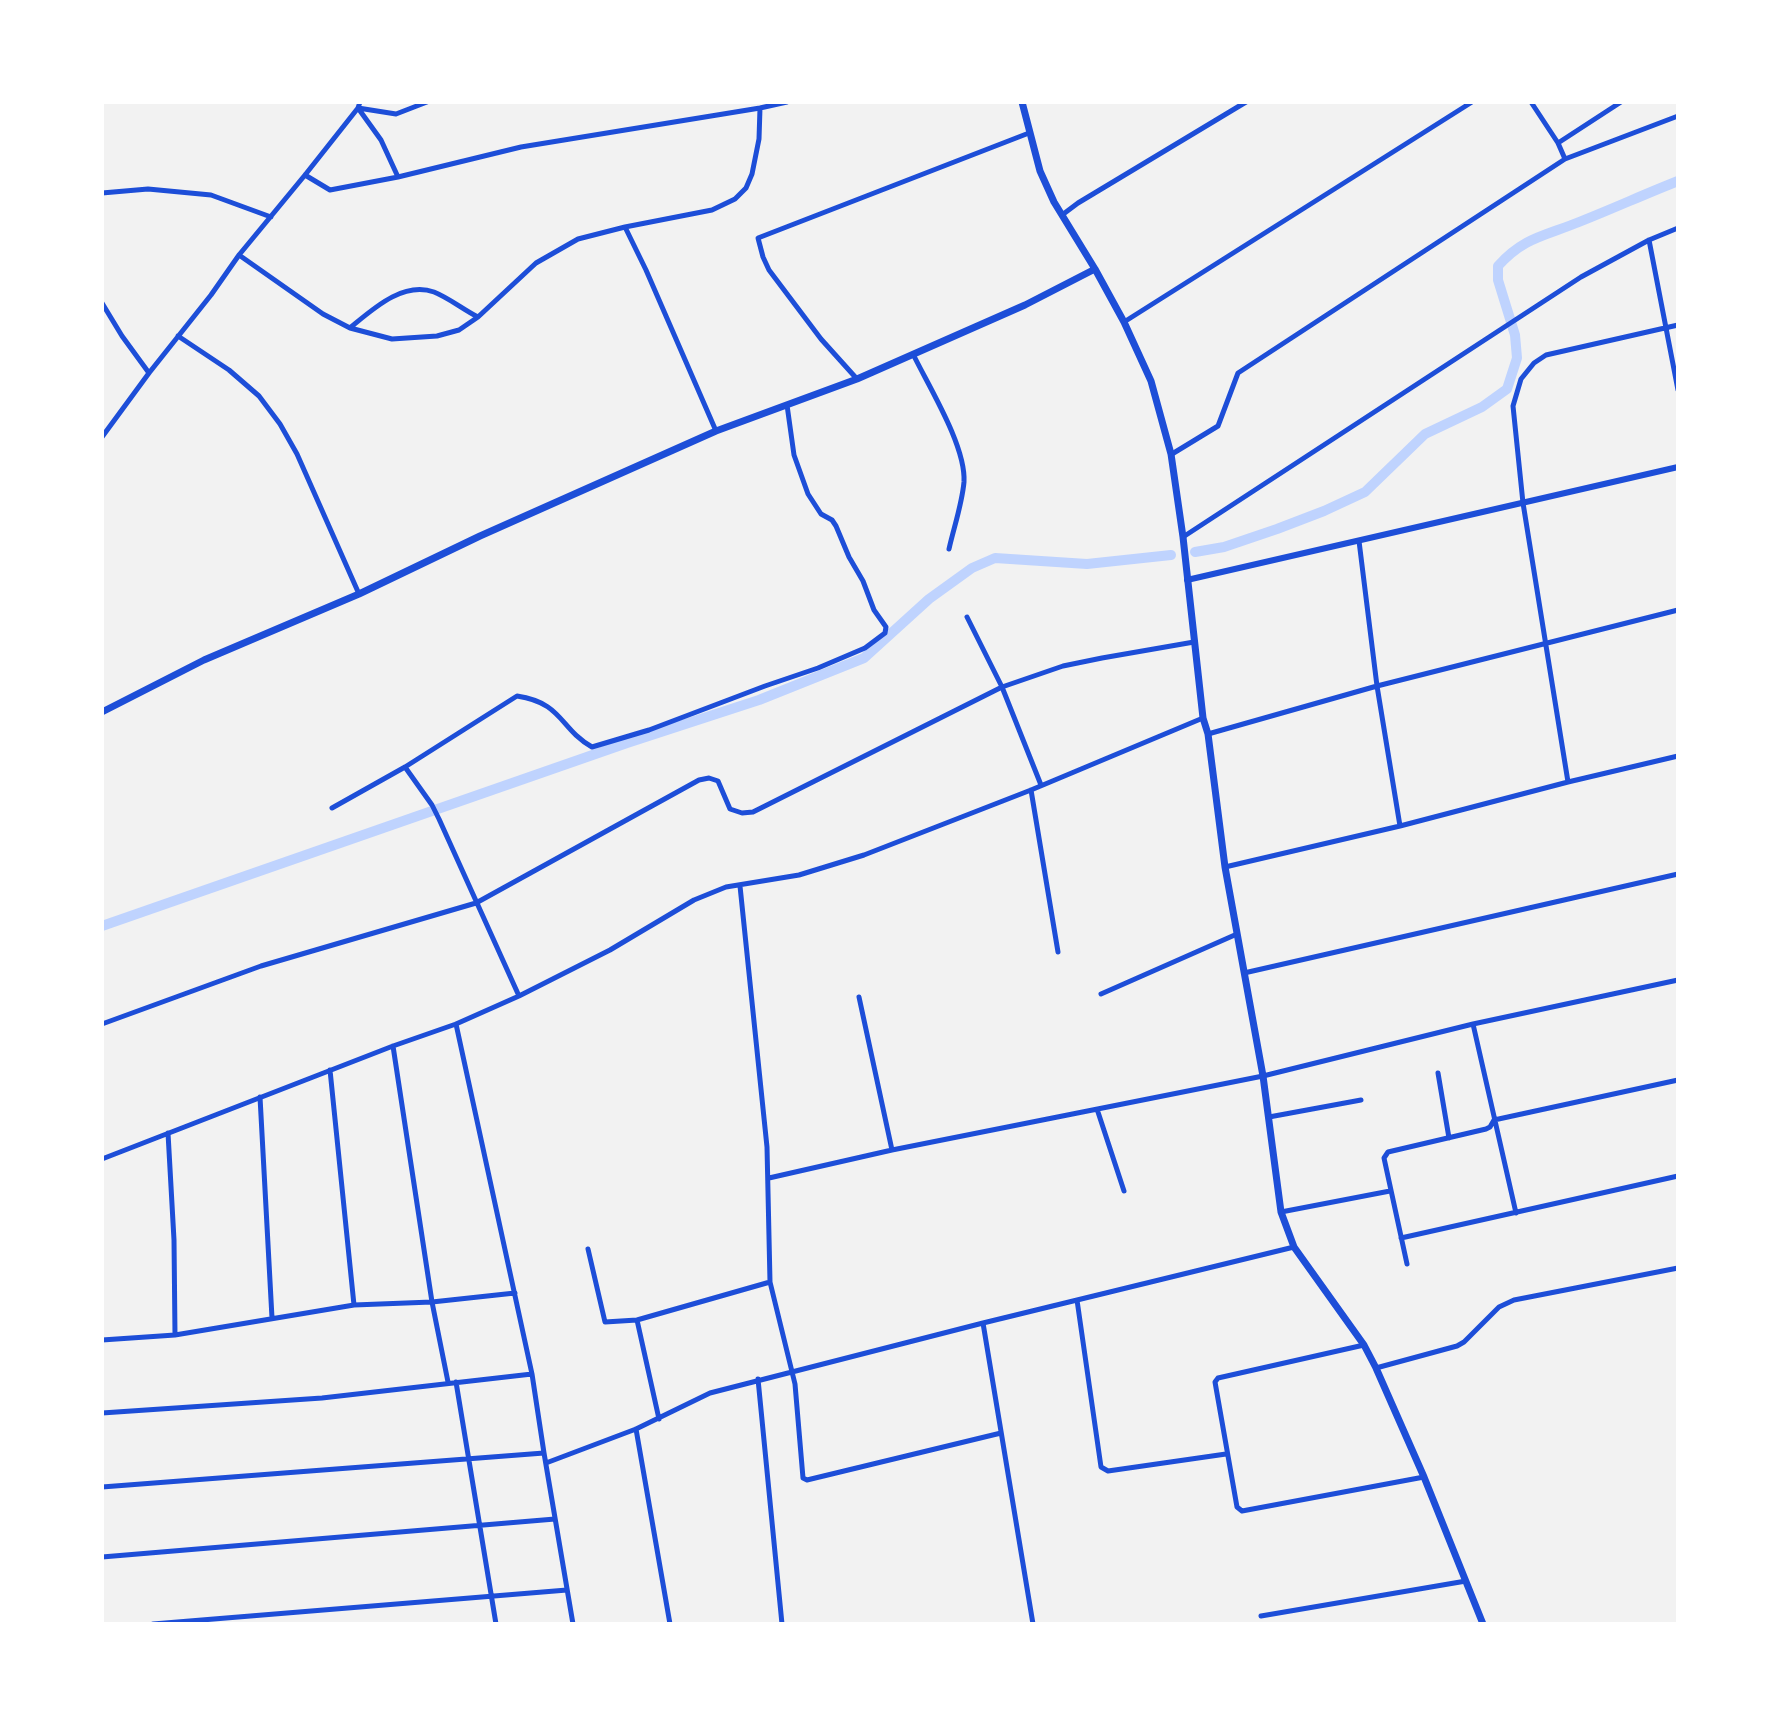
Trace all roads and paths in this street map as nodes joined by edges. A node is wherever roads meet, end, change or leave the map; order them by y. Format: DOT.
graph roads {
  1 [pos="427,102"];
  2 [pos="787,102"];
  3 [pos="1022,102"];
  4 [pos="1246,102"];
  5 [pos="1472,102"];
  6 [pos="1531,102"];
  7 [pos="1621,102"];
  8 [pos="359,105"];
  9 [pos="760,108"];
  10 [pos="1678,116"];
  11 [pos="1029,133"];
  12 [pos="1558,143"];
  13 [pos="1565,159"];
  14 [pos="305,175"];
  15 [pos="398,177"];
  16 [pos="102,193"];
  17 [pos="1062,215"];
  18 [pos="271,217"];
  19 [pos="625,227"];
  20 [pos="1678,228"];
  21 [pos="1649,240"];
  22 [pos="239,255"];
  23 [pos="1095,269"];
  24 [pos="102,303"];
  25 [pos="478,317"];
  26 [pos="1124,322"];
  27 [pos="1678,325"];
  28 [pos="350,328"];
  29 [pos="1667,328"];
  30 [pos="178,336"];
  31 [pos="912,354"];
  32 [pos="149,373"];
  33 [pos="857,379"];
  34 [pos="1678,390"];
  35 [pos="787,405"];
  36 [pos="716,431"];
  37 [pos="102,437"];
  38 [pos="1171,454"];
  39 [pos="1678,467"];
  40 [pos="1523,503"];
  41 [pos="1183,537"];
  42 [pos="1359,541"];
  43 [pos="949,549"];
  44 [pos="1187,580"];
  45 [pos="359,594"];
  46 [pos="1678,610"];
  47 [pos="967,617"];
  48 [pos="1194,642"];
  49 [pos="1545,643"];
  50 [pos="1377,686"];
  51 [pos="1002,687"];
  52 [pos="102,712"];
  53 [pos="1203,718"];
  54 [pos="1208,734"];
  55 [pos="1678,756"];
  56 [pos="405,767"];
  57 [pos="1568,782"];
  58 [pos="1041,785"];
  59 [pos="1031,790"];
  60 [pos="332,808"];
  61 [pos="1400,826"];
  62 [pos="1225,867"];
  63 [pos="1678,874"];
  64 [pos="740,886"];
  65 [pos="476,903"];
  66 [pos="1238,933"];
  67 [pos="1058,952"];
  68 [pos="1244,973"];
  69 [pos="1678,980"];
  70 [pos="1101,994"];
  71 [pos="519,996"];
  72 [pos="859,997"];
  73 [pos="102,1024"];
  74 [pos="456,1024"];
  75 [pos="1473,1024"];
  76 [pos="393,1046"];
  77 [pos="330,1070"];
  78 [pos="1438,1073"];
  79 [pos="1263,1076"];
  80 [pos="1678,1080"];
  81 [pos="260,1097"];
  82 [pos="1361,1100"];
  83 [pos="1097,1109"];
  84 [pos="1268,1117"];
  85 [pos="1494,1120"];
  86 [pos="168,1133"];
  87 [pos="1449,1138"];
  88 [pos="892,1150"];
  89 [pos="102,1159"];
  90 [pos="1678,1176"];
  91 [pos="769,1178"];
  92 [pos="1391,1190"];
  93 [pos="1124,1191"];
  94 [pos="1281,1212"];
  95 [pos="1516,1213"];
  96 [pos="1401,1238"];
  97 [pos="1294,1247"];
  98 [pos="588,1249"];
  99 [pos="1407,1264"];
  100 [pos="1678,1268"];
  101 [pos="770,1282"];
  102 [pos="515,1293"];
  103 [pos="1077,1300"];
  104 [pos="432,1302"];
  105 [pos="354,1305"];
  106 [pos="272,1318"];
  107 [pos="637,1320"];
  108 [pos="983,1323"];
  109 [pos="175,1335"];
  110 [pos="102,1340"];
  111 [pos="1364,1345"];
  112 [pos="1376,1368"];
  113 [pos="793,1371"];
  114 [pos="532,1374"];
  115 [pos="758,1379"];
  116 [pos="448,1382"];
  117 [pos="456,1382"];
  118 [pos="102,1413"];
  119 [pos="659,1419"];
  120 [pos="636,1429"];
  121 [pos="1001,1433"];
  122 [pos="544,1453"];
  123 [pos="1226,1454"];
  124 [pos="469,1459"];
  125 [pos="546,1463"];
  126 [pos="1424,1477"];
  127 [pos="102,1487"];
  128 [pos="556,1519"];
  129 [pos="480,1525"];
  130 [pos="102,1557"];
  131 [pos="1467,1581"];
  132 [pos="567,1590"];
  133 [pos="492,1596"];
  134 [pos="1261,1616"];
  135 [pos="153,1624"];
  136 [pos="496,1624"];
  137 [pos="573,1624"];
  138 [pos="670,1624"];
  139 [pos="782,1624"];
  140 [pos="1033,1624"];
  141 [pos="1483,1624"];
  1 -- 8 [label="street"];
  2 -- 9 [label="street"];
  3 -- 11 [label="main road"];
  4 -- 17 [label="street"];
  5 -- 26 [label="street"];
  6 -- 12 [label="street"];
  7 -- 12 [label="street"];
  8 -- 14 [label="street"];
  8 -- 15 [label="street"];
  9 -- 15 [label="street"];
  9 -- 19 [label="street"];
  10 -- 13 [label="street"];
  11 -- 17 [label="main road"];
  11 -- 33 [label="street"];
  12 -- 13 [label="street"];
  13 -- 38 [label="street"];
  14 -- 15 [label="street"];
  14 -- 18 [label="street"];
  16 -- 18 [label="street"];
  17 -- 23 [label="main road"];
  18 -- 22 [label="street"];
  19 -- 25 [label="street"];
  19 -- 36 [label="street"];
  20 -- 21 [label="street"];
  21 -- 29 [label="street"];
  21 -- 41 [label="street"];
  22 -- 28 [label="street"];
  22 -- 30 [label="street"];
  23 -- 26 [label="main road"];
  23 -- 31 [label="main road"];
  24 -- 32 [label="street"];
  25 -- 28 [label="street"];
  25 -- 28 [label="street"];
  26 -- 38 [label="main road"];
  27 -- 29 [label="street"];
  29 -- 34 [label="street"];
  29 -- 40 [label="street"];
  30 -- 32 [label="street"];
  30 -- 45 [label="street"];
  31 -- 33 [label="main road"];
  31 -- 43 [label="street"];
  32 -- 37 [label="street"];
  33 -- 35 [label="main road"];
  35 -- 36 [label="main road"];
  35 -- 56 [label="street"];
  36 -- 45 [label="main road"];
  38 -- 41 [label="main road"];
  39 -- 40 [label="street"];
  40 -- 42 [label="street"];
  40 -- 49 [label="street"];
  41 -- 44 [label="main road"];
  42 -- 44 [label="street"];
  42 -- 50 [label="street"];
  44 -- 48 [label="main road"];
  45 -- 52 [label="main road"];
  46 -- 49 [label="street"];
  47 -- 51 [label="street"];
  48 -- 51 [label="street"];
  48 -- 53 [label="main road"];
  49 -- 50 [label="street"];
  49 -- 57 [label="street"];
  50 -- 54 [label="street"];
  50 -- 61 [label="street"];
  51 -- 58 [label="street"];
  51 -- 65 [label="street"];
  53 -- 54 [label="main road"];
  53 -- 58 [label="street"];
  54 -- 62 [label="main road"];
  55 -- 57 [label="street"];
  56 -- 60 [label="street"];
  56 -- 65 [label="street"];
  57 -- 61 [label="street"];
  58 -- 59 [label="street"];
  59 -- 64 [label="street"];
  59 -- 67 [label="street"];
  61 -- 62 [label="street"];
  62 -- 66 [label="main road"];
  63 -- 68 [label="street"];
  64 -- 71 [label="street"];
  64 -- 91 [label="street"];
  65 -- 71 [label="street"];
  65 -- 73 [label="street"];
  66 -- 68 [label="main road"];
  66 -- 70 [label="street"];
  68 -- 79 [label="main road"];
  69 -- 75 [label="street"];
  71 -- 74 [label="street"];
  72 -- 88 [label="street"];
  74 -- 76 [label="street"];
  74 -- 102 [label="street"];
  75 -- 79 [label="street"];
  75 -- 85 [label="street"];
  76 -- 77 [label="street"];
  76 -- 104 [label="street"];
  77 -- 81 [label="street"];
  77 -- 105 [label="street"];
  78 -- 87 [label="street"];
  79 -- 83 [label="street"];
  79 -- 84 [label="main road"];
  80 -- 85 [label="street"];
  81 -- 86 [label="street"];
  81 -- 106 [label="street"];
  82 -- 84 [label="street"];
  83 -- 88 [label="street"];
  83 -- 93 [label="street"];
  84 -- 94 [label="main road"];
  85 -- 87 [label="street"];
  85 -- 95 [label="street"];
  86 -- 89 [label="street"];
  86 -- 109 [label="street"];
  87 -- 92 [label="street"];
  88 -- 91 [label="street"];
  90 -- 95 [label="street"];
  91 -- 101 [label="street"];
  92 -- 94 [label="street"];
  92 -- 96 [label="street"];
  94 -- 97 [label="main road"];
  95 -- 96 [label="street"];
  96 -- 99 [label="street"];
  97 -- 103 [label="street"];
  97 -- 111 [label="main road"];
  98 -- 107 [label="street"];
  100 -- 112 [label="street"];
  101 -- 107 [label="street"];
  101 -- 113 [label="street"];
  102 -- 104 [label="street"];
  102 -- 114 [label="street"];
  103 -- 108 [label="street"];
  103 -- 123 [label="street"];
  104 -- 105 [label="street"];
  104 -- 116 [label="street"];
  105 -- 106 [label="street"];
  106 -- 109 [label="street"];
  107 -- 119 [label="street"];
  108 -- 113 [label="street"];
  108 -- 121 [label="street"];
  109 -- 110 [label="street"];
  111 -- 112 [label="main road"];
  111 -- 123 [label="street"];
  112 -- 126 [label="main road"];
  113 -- 115 [label="street"];
  113 -- 121 [label="street"];
  114 -- 117 [label="street"];
  114 -- 122 [label="street"];
  115 -- 119 [label="street"];
  115 -- 139 [label="street"];
  116 -- 117 [label="street"];
  116 -- 118 [label="street"];
  117 -- 124 [label="street"];
  119 -- 120 [label="street"];
  120 -- 125 [label="street"];
  120 -- 138 [label="street"];
  121 -- 140 [label="street"];
  122 -- 124 [label="street"];
  122 -- 125 [label="street"];
  123 -- 126 [label="street"];
  124 -- 127 [label="street"];
  124 -- 129 [label="street"];
  125 -- 128 [label="street"];
  126 -- 131 [label="main road"];
  128 -- 129 [label="street"];
  128 -- 132 [label="street"];
  129 -- 130 [label="street"];
  129 -- 133 [label="street"];
  131 -- 134 [label="street"];
  131 -- 141 [label="main road"];
  132 -- 133 [label="street"];
  132 -- 137 [label="street"];
  133 -- 135 [label="street"];
  133 -- 136 [label="street"];
}
